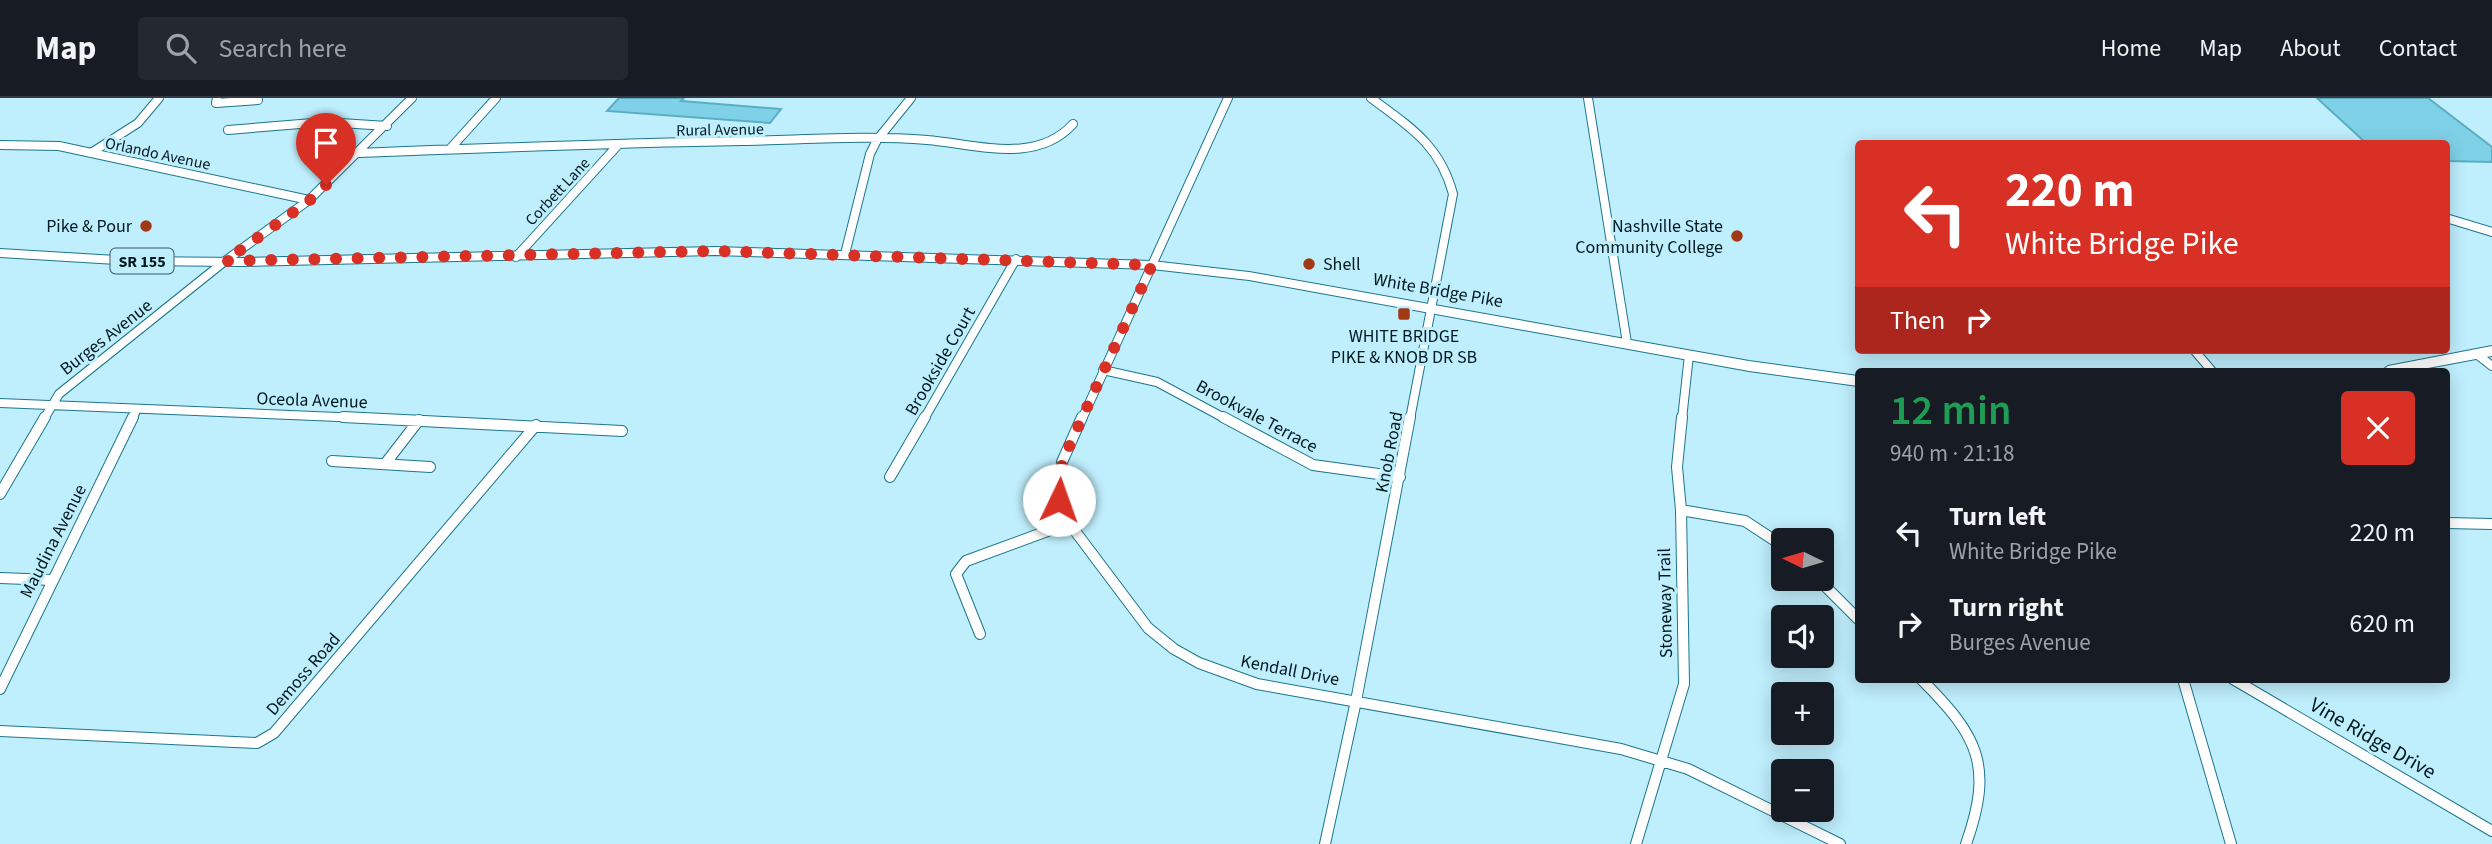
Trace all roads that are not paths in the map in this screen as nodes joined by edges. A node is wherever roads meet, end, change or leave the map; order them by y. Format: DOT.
graph roads {
  1 [pos="159,98"];
  2 [pos="217,98"];
  3 [pos="412,98"];
  4 [pos="496,98"];
  5 [pos="911,98"];
  6 [pos="1228,98"];
  7 [pos="1371,98"];
  8 [pos="1588,98"];
  9 [pos="258,100"];
  10 [pos="1073,124"];
  11 [pos="388,125"];
  12 [pos="228,130"];
  13 [pos="877,140"];
  14 [pos="0,145"];
  15 [pos="618,145"];
  16 [pos="449,149"];
  17 [pos="90,153"];
  18 [pos="359,153"];
  19 [pos="309,201"];
  20 [pos="2450,219"];
  21 [pos="2492,232"];
  22 [pos="0,253"];
  23 [pos="845,254"];
  24 [pos="516,257"];
  25 [pos="1016,259"];
  26 [pos="225,261"];
  27 [pos="1152,265"];
  28 [pos="1433,308"];
  29 [pos="1627,343"];
  30 [pos="2485,353"];
  31 [pos="2197,354"];
  32 [pos="1689,355"];
  33 [pos="2492,366"];
  34 [pos="2209,368"];
  35 [pos="2404,368"];
  36 [pos="1103,370"];
  37 [pos="1855,381"];
  38 [pos="0,402"];
  39 [pos="55,404"];
  40 [pos="138,409"];
  41 [pos="419,420"];
  42 [pos="536,425"];
  43 [pos="622,431"];
  44 [pos="332,461"];
  45 [pos="386,464"];
  46 [pos="430,467"];
  47 [pos="890,477"];
  48 [pos="1400,477"];
  49 [pos="0,494"];
  50 [pos="1681,510"];
  51 [pos="1069,523"];
  52 [pos="2450,523"];
  53 [pos="2492,524"];
  54 [pos="1771,538"];
  55 [pos="0,578"];
  56 [pos="53,580"];
  57 [pos="1831,592"];
  58 [pos="1855,616"];
  59 [pos="980,634"];
  60 [pos="1925,683"];
  61 [pos="2184,683"];
  62 [pos="2240,683"];
  63 [pos="0,689"];
  64 [pos="1356,701"];
  65 [pos="0,731"];
  66 [pos="1663,762"];
  67 [pos="2492,831"];
  68 [pos="1325,844"];
  69 [pos="1636,844"];
  70 [pos="1840,844"];
  71 [pos="1966,844"];
  72 [pos="2231,844"];
  1 -- 17 [label="street"];
  2 -- 9 [label="street"];
  3 -- 11 [label="street, Burges Avenue"];
  4 -- 16 [label="street"];
  5 -- 13 [label="street"];
  6 -- 27 [label="street, Kendall Drive"];
  7 -- 28 [label="street, Knob Road"];
  8 -- 29 [label="street"];
  10 -- 13 [label="street, Rural Avenue"];
  11 -- 12 [label="street"];
  11 -- 18 [label="street, Burges Avenue"];
  13 -- 15 [label="street, Rural Avenue"];
  13 -- 23 [label="street"];
  14 -- 17 [label="street, Orlando Avenue"];
  15 -- 16 [label="street, Rural Avenue"];
  15 -- 24 [label="street, Corbett Lane"];
  16 -- 18 [label="street, Rural Avenue"];
  17 -- 19 [label="street, Orlando Avenue"];
  18 -- 19 [label="street, Burges Avenue"];
  19 -- 26 [label="street, Burges Avenue"];
  20 -- 21 [label="street"];
  22 -- 26 [label="main road, White Bridge Pike / SR 155"];
  23 -- 24 [label="main road, White Bridge Pike / SR 155"];
  23 -- 25 [label="main road, White Bridge Pike / SR 155"];
  24 -- 26 [label="main road, White Bridge Pike / SR 155"];
  25 -- 27 [label="main road, White Bridge Pike / SR 155"];
  25 -- 47 [label="street, Brookside Court"];
  26 -- 39 [label="street, Burges Avenue"];
  27 -- 28 [label="main road, White Bridge Pike / SR 155"];
  27 -- 36 [label="street, Kendall Drive"];
  28 -- 29 [label="main road, White Bridge Pike / SR 155"];
  28 -- 48 [label="street, Knob Road"];
  29 -- 32 [label="main road, White Bridge Pike / SR 155"];
  30 -- 33 [label="street"];
  30 -- 35 [label="main road"];
  31 -- 34 [label="street"];
  32 -- 37 [label="main road, White Bridge Pike / SR 155"];
  32 -- 50 [label="street, Stoneway Trail"];
  36 -- 48 [label="street, Brookvale Terrace"];
  36 -- 51 [label="street, Kendall Drive"];
  38 -- 39 [label="street, Oceola Avenue"];
  39 -- 40 [label="street, Oceola Avenue"];
  39 -- 49 [label="street, Burges Avenue"];
  40 -- 41 [label="street, Oceola Avenue"];
  40 -- 56 [label="street, Maudina Avenue"];
  41 -- 42 [label="street, Oceola Avenue"];
  41 -- 45 [label="street"];
  42 -- 43 [label="street, Oceola Avenue"];
  42 -- 65 [label="street, Demoss Road"];
  44 -- 45 [label="street"];
  45 -- 46 [label="street"];
  48 -- 64 [label="street, Knob Road"];
  50 -- 54 [label="street"];
  50 -- 66 [label="street, Stoneway Trail"];
  51 -- 59 [label="street"];
  51 -- 64 [label="street, Kendall Drive"];
  52 -- 53 [label="street"];
  55 -- 56 [label="street"];
  56 -- 63 [label="street, Maudina Avenue"];
  57 -- 58 [label="street"];
  60 -- 71 [label="street"];
  61 -- 72 [label="street"];
  62 -- 67 [label="street, Vine Ridge Drive"];
  64 -- 66 [label="street, Kendall Drive"];
  64 -- 68 [label="street, Knob Road"];
  66 -- 69 [label="street, Stoneway Trail"];
  66 -- 70 [label="street, Kendall Drive"];
}
